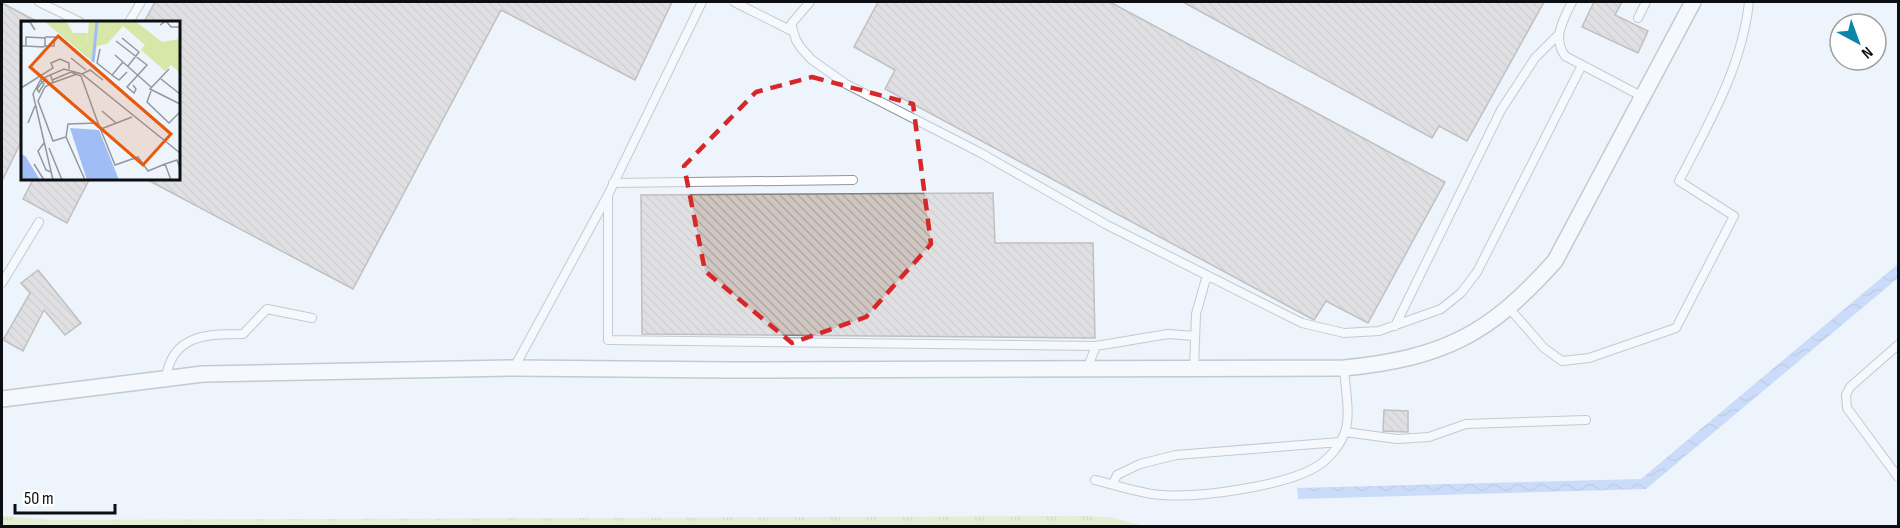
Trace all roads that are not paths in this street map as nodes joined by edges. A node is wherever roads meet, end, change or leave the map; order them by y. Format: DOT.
graph roads {
  1 [pos="39,2"];
  2 [pos="141,2"];
  3 [pos="702,2"];
  4 [pos="734,2"];
  5 [pos="810,2"];
  6 [pos="1572,2"];
  7 [pos="1646,2"];
  8 [pos="1693,2"];
  9 [pos="1749,2"];
  10 [pos="1638,18"];
  11 [pos="78,21"];
  12 [pos="130,21"];
  13 [pos="792,31"];
  14 [pos="1557,36"];
  15 [pos="1582,64"];
  16 [pos="1644,98"];
  17 [pos="853,180"];
  18 [pos="613,183"];
  19 [pos="608,195"];
  20 [pos="39,222"];
  21 [pos="1207,275"];
  22 [pos="2,283"];
  23 [pos="1509,308"];
  24 [pos="312,318"];
  25 [pos="1395,326"];
  26 [pos="1195,336"];
  27 [pos="1899,345"];
  28 [pos="1096,346"];
  29 [pos="514,368"];
  30 [pos="1344,368"];
  31 [pos="1087,369"];
  32 [pos="1194,369"];
  33 [pos="166,378"];
  34 [pos="2,399"];
  35 [pos="1586,420"];
  36 [pos="1345,432"];
  37 [pos="1340,442"];
  38 [pos="1899,477"];
  39 [pos="1095,480"];
  40 [pos="1113,484"];
  1 -- 11 [label="lane"];
  2 -- 12 [label="lane"];
  3 -- 18 [label="lane"];
  4 -- 13 [label="lane"];
  5 -- 13 [label="lane"];
  6 -- 14 [label="lane"];
  7 -- 10 [label="lane"];
  8 -- 16 [label="street"];
  9 -- 23 [label="lane"];
  13 -- 21 [label="lane"];
  14 -- 15 [label="lane"];
  14 -- 25 [label="lane"];
  15 -- 16 [label="lane"];
  15 -- 25 [label="lane"];
  16 -- 23 [label="street"];
  17 -- 18 [label="lane"];
  18 -- 19 [label="lane"];
  19 -- 28 [label="lane"];
  19 -- 29 [label="lane"];
  20 -- 22 [label="lane"];
  21 -- 25 [label="lane"];
  21 -- 26 [label="lane"];
  23 -- 30 [label="street"];
  24 -- 33 [label="lane"];
  26 -- 28 [label="lane"];
  26 -- 32 [label="lane"];
  27 -- 38 [label="lane"];
  28 -- 31 [label="lane"];
  29 -- 31 [label="street"];
  29 -- 33 [label="street"];
  30 -- 32 [label="street"];
  30 -- 36 [label="lane"];
  31 -- 32 [label="street"];
  33 -- 34 [label="street"];
  35 -- 36 [label="lane"];
  36 -- 37 [label="lane"];
  37 -- 40 [label="lane"];
  37 -- 40 [label="lane"];
  39 -- 40 [label="lane"];
}
